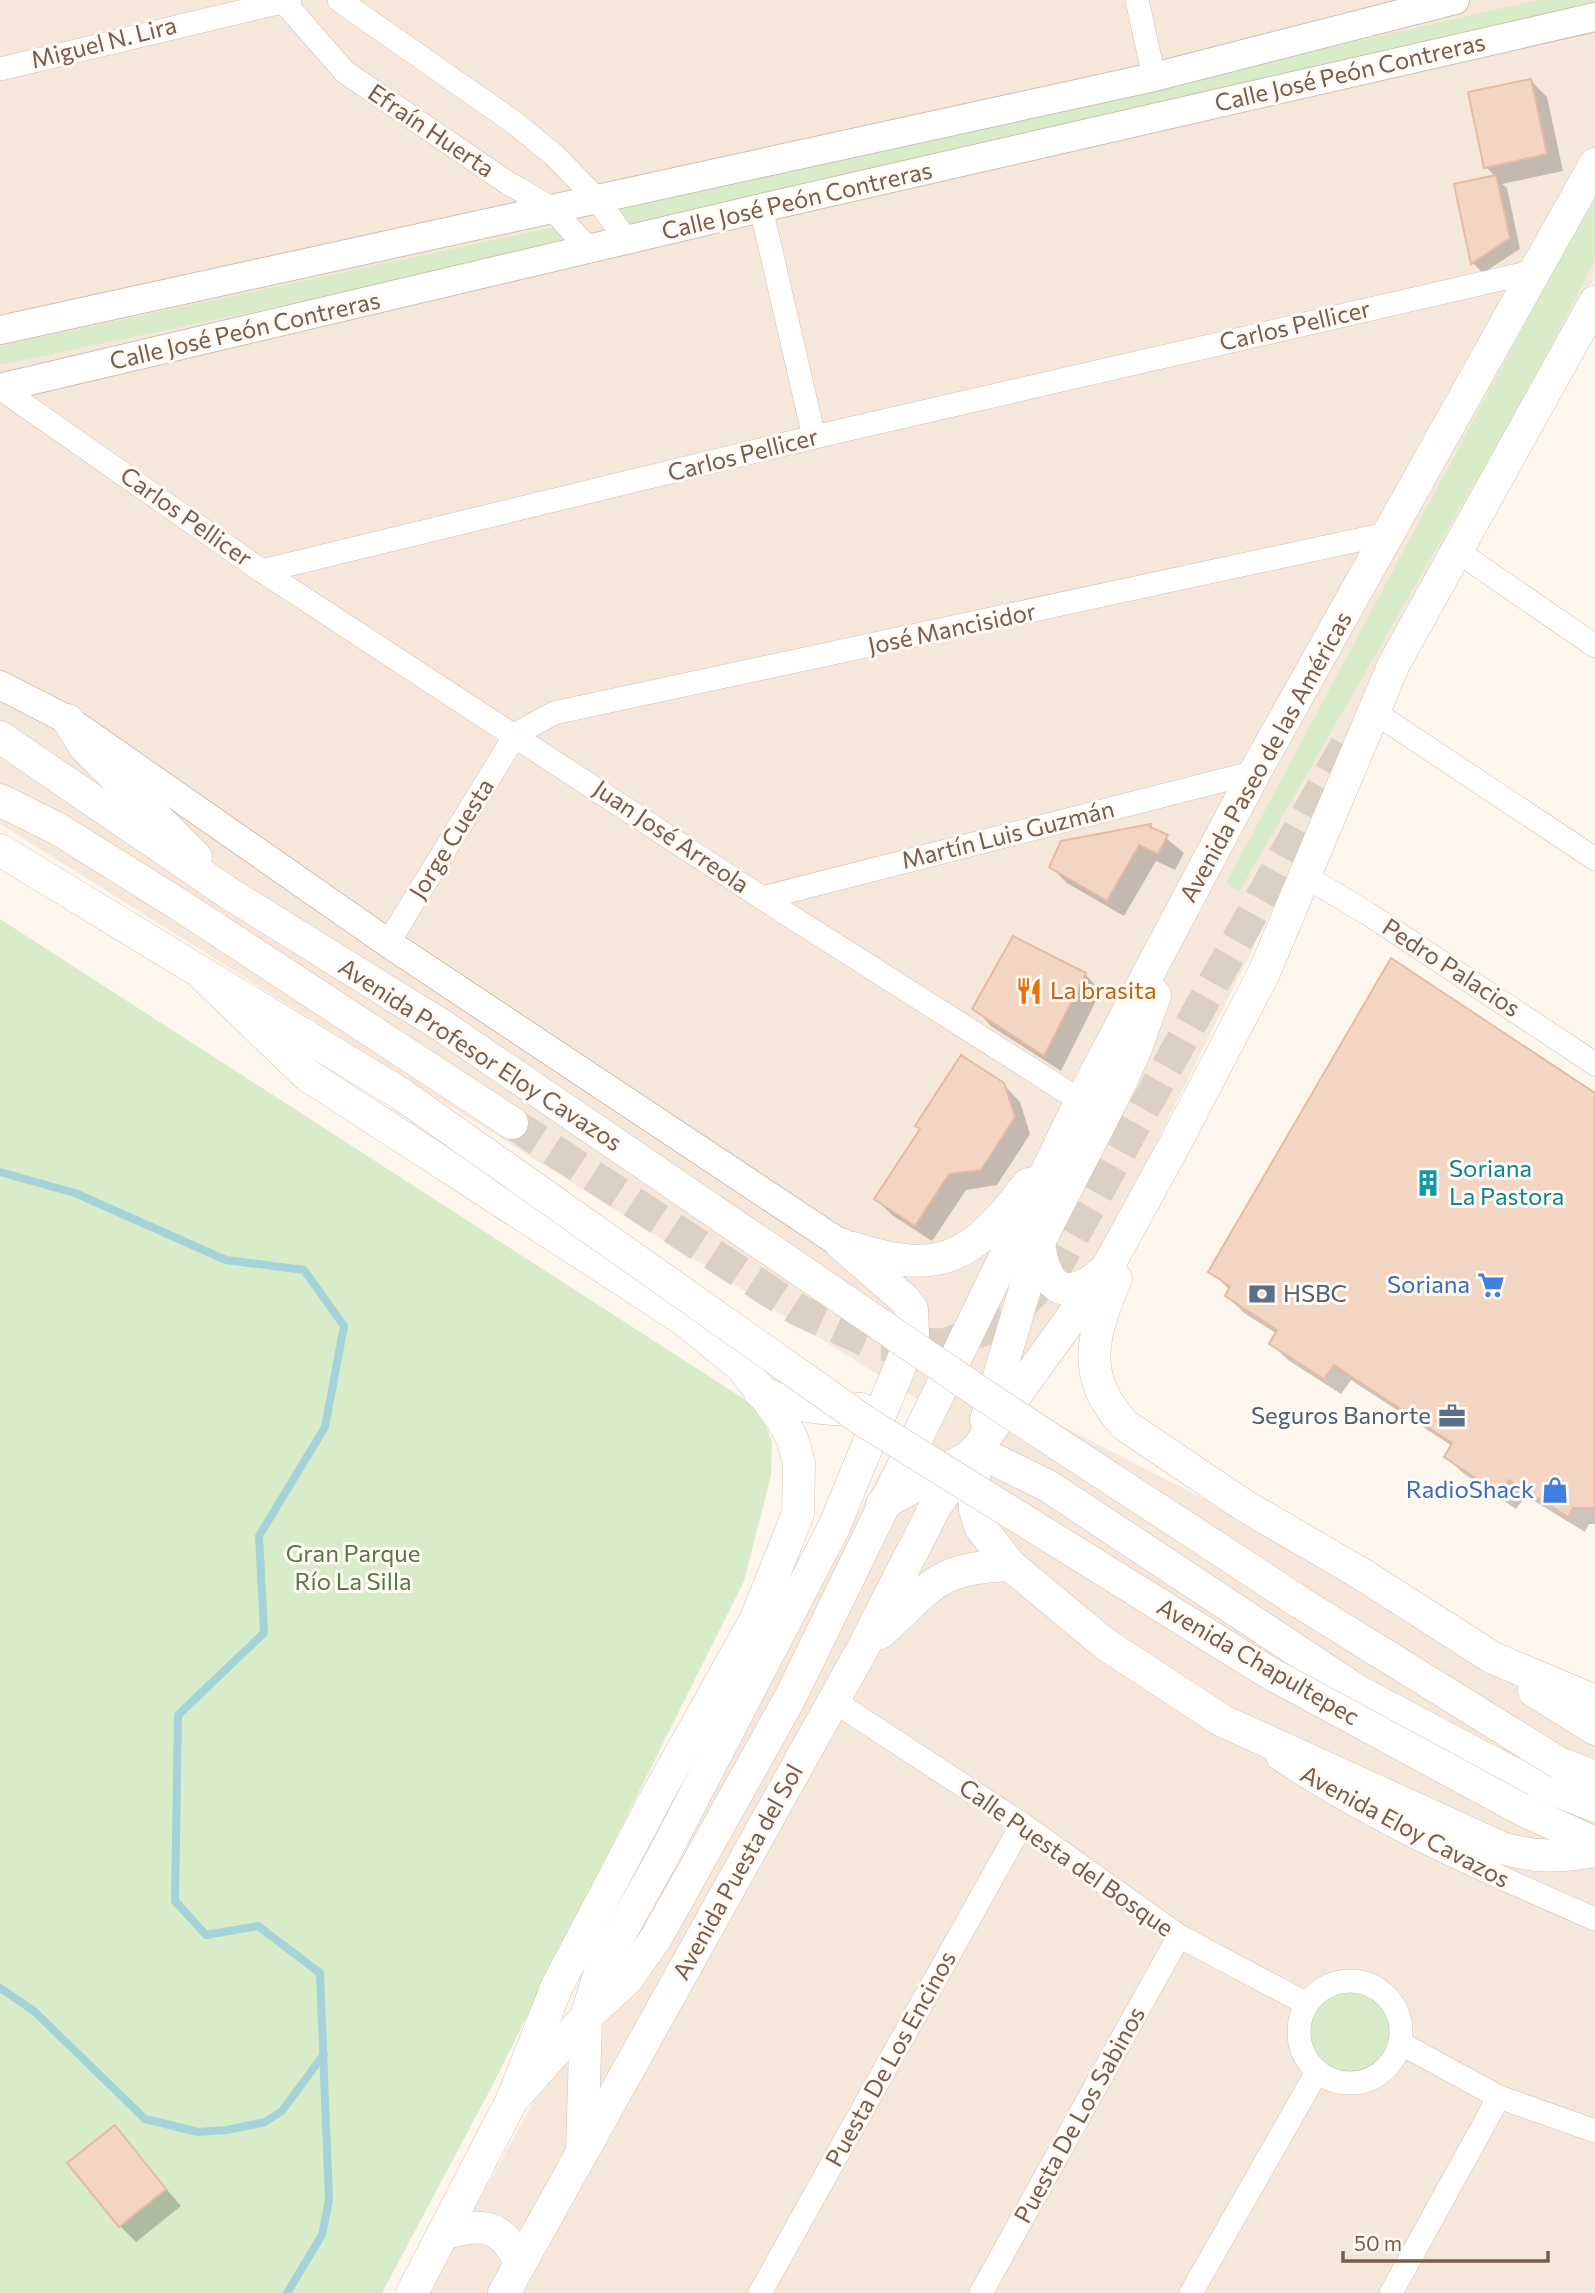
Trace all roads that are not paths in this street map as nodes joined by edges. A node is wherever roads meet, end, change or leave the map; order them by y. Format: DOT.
graph roads {
  1 [pos="339,0"];
  2 [pos="1137,0"];
  3 [pos="1455,0"];
  4 [pos="285,1"];
  5 [pos="1595,17"];
  6 [pos="0,69"];
  7 [pos="1154,77"];
  8 [pos="1595,164"];
  9 [pos="596,198"];
  10 [pos="551,208"];
  11 [pos="761,208"];
  12 [pos="628,242"];
  13 [pos="591,251"];
  14 [pos="1536,271"];
  15 [pos="1595,302"];
  16 [pos="0,330"];
  17 [pos="0,388"];
  18 [pos="814,437"];
  19 [pos="1391,533"];
  20 [pos="1457,551"];
  21 [pos="262,571"];
  22 [pos="1595,646"];
  23 [pos="0,685"];
  24 [pos="1374,712"];
  25 [pos="68,720"];
  26 [pos="516,734"];
  27 [pos="0,737"];
  28 [pos="1255,772"];
  29 [pos="0,800"];
  30 [pos="0,850"];
  31 [pos="1595,859"];
  32 [pos="1305,876"];
  33 [pos="230,894"];
  34 [pos="762,898"];
  35 [pos="388,943"];
  36 [pos="1153,964"];
  37 [pos="204,976"];
  38 [pos="1595,1063"];
  39 [pos="1081,1101"];
  40 [pos="512,1123"];
  41 [pos="1065,1133"];
  42 [pos="1158,1173"];
  43 [pos="1039,1242"];
  44 [pos="841,1244"];
  45 [pos="1002,1264"];
  46 [pos="1106,1270"];
  47 [pos="1004,1365"];
  48 [pos="956,1368"];
  49 [pos="760,1392"];
  50 [pos="889,1400"];
  51 [pos="974,1454"];
  52 [pos="882,1504"];
  53 [pos="1010,1565"];
  54 [pos="863,1648"];
  55 [pos="1513,1667"];
  56 [pos="832,1700"];
  57 [pos="1595,1700"];
  58 [pos="1223,1721"];
  59 [pos="1595,1729"];
  60 [pos="1595,1777"];
  61 [pos="1595,1806"];
  62 [pos="1022,1824"];
  63 [pos="1595,1843"];
  64 [pos="1595,1851"];
  65 [pos="1595,1919"];
  66 [pos="1179,1936"];
  67 [pos="1307,2004"];
  68 [pos="586,2017"];
  69 [pos="1400,2043"];
  70 [pos="1317,2072"];
  71 [pos="1499,2097"];
  72 [pos="512,2100"];
  73 [pos="1595,2131"];
  74 [pos="582,2156"];
  75 [pos="443,2234"];
  76 [pos="520,2263"];
  77 [pos="412,2293"];
  78 [pos="504,2293"];
  79 [pos="760,2293"];
  80 [pos="981,2293"];
  81 [pos="1191,2293"];
  82 [pos="1391,2293"];
  1 -- 9 [label="street"];
  2 -- 7 [label="street"];
  3 -- 7 [label="street, Calle José Peón Contreras"];
  4 -- 6 [label="street, Miguel N. Lira"];
  4 -- 10 [label="street, Efraín Huerta"];
  5 -- 11 [label="street, Calle José Peón Contreras"];
  7 -- 9 [label="street, Calle José Peón Contreras"];
  8 -- 14 [label="main road, Avenida Paseo de las Américas"];
  9 -- 10 [label="street, Calle José Peón Contreras"];
  9 -- 12 [label="street"];
  10 -- 13 [label="street, Efraín Huerta"];
  10 -- 16 [label="street, Calle José Peón Contreras"];
  11 -- 12 [label="street, Calle José Peón Contreras"];
  11 -- 18 [label="street"];
  12 -- 13 [label="street, Calle José Peón Contreras"];
  13 -- 17 [label="street, Calle José Peón Contreras"];
  14 -- 18 [label="street, Carlos Pellicer"];
  14 -- 19 [label="main road, Avenida Paseo de las Américas"];
  15 -- 20 [label="main road"];
  17 -- 21 [label="street, Carlos Pellicer"];
  18 -- 21 [label="street, Carlos Pellicer"];
  19 -- 26 [label="street, José Mancisidor"];
  19 -- 28 [label="main road, Avenida Paseo de las Américas"];
  20 -- 22 [label="street"];
  20 -- 24 [label="main road"];
  21 -- 26 [label="street, Juan José Arreola"];
  23 -- 25 [label="street"];
  24 -- 31 [label="street"];
  24 -- 32 [label="main road"];
  25 -- 33 [label="main road"];
  25 -- 35 [label="street"];
  26 -- 34 [label="street, Juan José Arreola"];
  26 -- 35 [label="street, Jorge Cuesta"];
  27 -- 33 [label="main road, Avenida Profesor Eloy Cavazos"];
  28 -- 34 [label="street, Martín Luis Guzmán"];
  28 -- 36 [label="main road, Avenida Paseo de las Américas"];
  29 -- 40 [label="main road"];
  30 -- 37 [label="main road"];
  32 -- 38 [label="street, Pedro Palacios"];
  32 -- 42 [label="main road"];
  33 -- 48 [label="main road, Avenida Profesor Eloy Cavazos, bridge"];
  34 -- 39 [label="street, Juan José Arreola"];
  35 -- 44 [label="street"];
  36 -- 39 [label="main road, Avenida Paseo de las Américas"];
  36 -- 43 [label="main road"];
  37 -- 49 [label="main road"];
  37 -- 63 [label="main road, Avenida Chapultepec, bridge"];
  39 -- 41 [label="main road, Avenida Paseo de las Américas"];
  41 -- 44 [label="main road"];
  41 -- 45 [label="main road, Avenida Paseo de las Américas"];
  42 -- 46 [label="main road"];
  42 -- 55 [label="main road"];
  43 -- 46 [label="main road"];
  43 -- 47 [label="main road"];
  44 -- 50 [label="main road"];
  45 -- 47 [label="main road"];
  45 -- 48 [label="main road, Avenida Paseo de las Américas"];
  46 -- 51 [label="main road"];
  47 -- 51 [label="main road"];
  48 -- 52 [label="main road, Avenida Puesta del Sol"];
  48 -- 60 [label="main road, bridge"];
  49 -- 50 [label="main road"];
  49 -- 72 [label="main road"];
  50 -- 68 [label="main road"];
  51 -- 52 [label="main road"];
  51 -- 53 [label="main road"];
  51 -- 54 [label="main road, Avenida Puesta del Sol"];
  51 -- 61 [label="main road"];
  52 -- 68 [label="main road, Avenida Puesta del Sol"];
  53 -- 54 [label="main road"];
  53 -- 58 [label="main road"];
  54 -- 56 [label="main road, Avenida Puesta del Sol"];
  55 -- 57 [label="main road"];
  55 -- 59 [label="main road"];
  56 -- 62 [label="street, Calle Puesta del Bosque"];
  56 -- 74 [label="main road, Avenida Puesta del Sol"];
  58 -- 64 [label="main road"];
  58 -- 65 [label="street, Avenida Eloy Cavazos"];
  62 -- 66 [label="street, Calle Puesta del Bosque"];
  62 -- 79 [label="street, Puesta De Los Encinos"];
  66 -- 67 [label="street, Calle Puesta del Bosque"];
  66 -- 80 [label="street, Puesta De Los Sabinos"];
  67 -- 69 [label="street"];
  67 -- 70 [label="street"];
  68 -- 72 [label="main road, Avenida Puesta del Sol"];
  68 -- 74 [label="main road"];
  69 -- 70 [label="street"];
  69 -- 71 [label="street"];
  70 -- 81 [label="street"];
  71 -- 73 [label="street"];
  71 -- 82 [label="street"];
  72 -- 75 [label="main road"];
  74 -- 76 [label="main road, Avenida Puesta del Sol"];
  75 -- 76 [label="main road"];
  75 -- 77 [label="main road"];
  76 -- 78 [label="main road, Avenida Puesta del Sol"];
}
